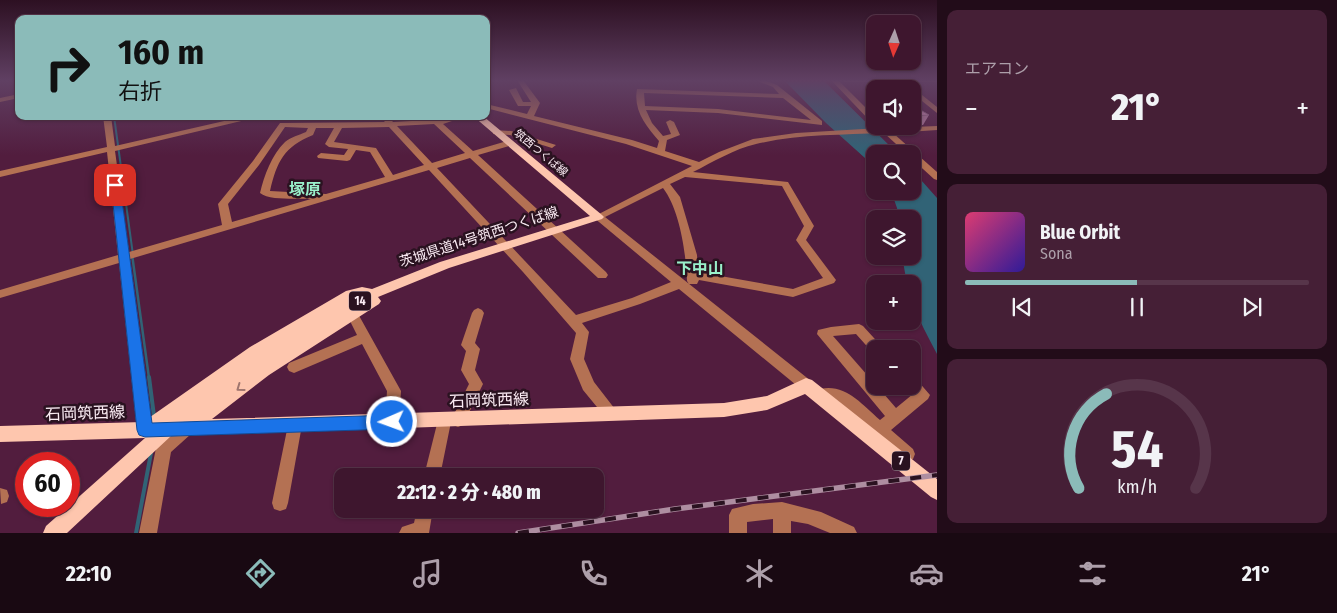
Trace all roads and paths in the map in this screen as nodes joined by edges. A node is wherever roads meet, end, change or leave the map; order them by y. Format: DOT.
graph roads {
  1 [pos="535,104"];
  2 [pos="641,105"];
  3 [pos="720,105"];
  4 [pos="800,105"];
  5 [pos="490,107"];
  6 [pos="641,108"];
  7 [pos="724,112"];
  8 [pos="529,118"];
  9 [pos="108,120"];
  10 [pos="240,120"];
  11 [pos="280,120"];
  12 [pos="387,120"];
  13 [pos="425,120"];
  14 [pos="434,120"];
  15 [pos="482,120"];
  16 [pos="670,122"];
  17 [pos="819,123"];
  18 [pos="391,124"];
  19 [pos="313,126"];
  20 [pos="339,127"];
  21 [pos="921,128"];
  22 [pos="937,128"];
  23 [pos="866,131"];
  24 [pos="496,132"];
  25 [pos="831,134"];
  26 [pos="889,135"];
  27 [pos="662,139"];
  28 [pos="510,144"];
  29 [pos="552,145"];
  30 [pos="901,145"];
  31 [pos="354,147"];
  32 [pos="115,148"];
  33 [pos="660,152"];
  34 [pos="471,154"];
  35 [pos="321,156"];
  36 [pos="921,162"];
  37 [pos="937,162"];
  38 [pos="256,163"];
  39 [pos="276,163"];
  40 [pos="701,166"];
  41 [pos="937,166"];
  42 [pos="429,167"];
  43 [pos="0,174"];
  44 [pos="685,174"];
  45 [pos="937,177"];
  46 [pos="390,178"];
  47 [pos="665,184"];
  48 [pos="566,190"];
  49 [pos="326,198"];
  50 [pos="598,217"];
  51 [pos="228,227"];
  52 [pos="554,230"];
  53 [pos="504,245"];
  54 [pos="130,256"];
  55 [pos="602,275"];
  56 [pos="694,276"];
  57 [pos="684,286"];
  58 [pos="379,291"];
  59 [pos="0,294"];
  60 [pos="478,313"];
  61 [pos="353,315"];
  62 [pos="573,321"];
  63 [pos="365,337"];
  64 [pos="869,340"];
  65 [pos="294,366"];
  66 [pos="866,384"];
  67 [pos="812,390"];
  68 [pos="921,392"];
  69 [pos="876,395"];
  70 [pos="611,413"];
  71 [pos="895,417"];
  72 [pos="451,420"];
  73 [pos="392,422"];
  74 [pos="189,423"];
  75 [pos="295,425"];
  76 [pos="145,430"];
  77 [pos="880,430"];
  78 [pos="0,434"];
  79 [pos="908,454"];
  80 [pos="435,468"];
  81 [pos="937,491"];
  82 [pos="280,503"];
  83 [pos="782,510"];
  84 [pos="423,518"];
  85 [pos="53,533"];
  86 [pos="148,533"];
  87 [pos="408,533"];
  88 [pos="738,533"];
  89 [pos="782,533"];
  90 [pos="848,533"];
  1 -- 8 [label="street"];
  2 -- 6 [label="street"];
  3 -- 7 [label="street"];
  4 -- 17 [label="street"];
  5 -- 8 [label="street"];
  6 -- 7 [label="street"];
  6 -- 27 [label="street"];
  7 -- 17 [label="street"];
  8 -- 33 [label="street"];
  9 -- 32 [label="street"];
  10 -- 32 [label="street"];
  11 -- 19 [label="street"];
  11 -- 38 [label="street"];
  12 -- 18 [label="street"];
  13 -- 18 [label="street"];
  14 -- 34 [label="street"];
  15 -- 24 [label="main road, 筑西つくば線"];
  16 -- 27 [label="street"];
  17 -- 25 [label="street"];
  18 -- 20 [label="street"];
  18 -- 42 [label="street"];
  19 -- 20 [label="street"];
  19 -- 39 [label="street"];
  20 -- 31 [label="street"];
  21 -- 22 [label="street"];
  23 -- 25 [label="street"];
  24 -- 28 [label="main road, 筑西つくば線"];
  24 -- 29 [label="street"];
  25 -- 40 [label="street"];
  26 -- 30 [label="street"];
  27 -- 33 [label="street"];
  28 -- 34 [label="street"];
  28 -- 48 [label="main road, 筑西つくば線"];
  31 -- 35 [label="street"];
  31 -- 46 [label="street"];
  32 -- 43 [label="street"];
  32 -- 54 [label="street"];
  33 -- 40 [label="street"];
  34 -- 42 [label="street"];
  34 -- 52 [label="street"];
  36 -- 45 [label="street"];
  37 -- 41 [label="street"];
  38 -- 39 [label="street"];
  38 -- 51 [label="street"];
  39 -- 49 [label="street"];
  40 -- 44 [label="street"];
  42 -- 46 [label="street"];
  42 -- 53 [label="street"];
  44 -- 47 [label="street"];
  44 -- 56 [label="street"];
  46 -- 49 [label="street"];
  47 -- 50 [label="street"];
  47 -- 56 [label="street"];
  48 -- 50 [label="main road, 茨城県道14号筑西つくば線"];
  49 -- 51 [label="street"];
  50 -- 52 [label="main road, 茨城県道14号筑西つくば線 / 14"];
  50 -- 57 [label="street"];
  51 -- 54 [label="street"];
  52 -- 53 [label="main road, 茨城県道14号筑西つくば線 / 14"];
  52 -- 55 [label="street"];
  53 -- 58 [label="main road, 茨城県道14号筑西つくば線 / 14"];
  53 -- 62 [label="street"];
  54 -- 59 [label="street"];
  54 -- 76 [label="street"];
  56 -- 57 [label="street"];
  57 -- 62 [label="street"];
  57 -- 67 [label="street"];
  58 -- 61 [label="main road"];
  58 -- 74 [label="main road, 茨城県道14号筑西つくば線 / 14"];
  58 -- 76 [label="main road"];
  60 -- 72 [label="street"];
  61 -- 63 [label="street"];
  61 -- 74 [label="main road, one-way"];
  62 -- 70 [label="street"];
  63 -- 65 [label="street"];
  63 -- 73 [label="street"];
  64 -- 66 [label="street"];
  67 -- 70 [label="main road, 石岡筑西線"];
  67 -- 77 [label="street"];
  67 -- 81 [label="main road, 7"];
  68 -- 71 [label="street"];
  69 -- 71 [label="street"];
  70 -- 72 [label="main road, 石岡筑西線"];
  71 -- 77 [label="street"];
  72 -- 73 [label="main road, 石岡筑西線"];
  72 -- 80 [label="street"];
  73 -- 75 [label="main road, 石岡筑西線"];
  74 -- 75 [label="main road, 石岡筑西線"];
  74 -- 76 [label="main road, 石岡筑西線"];
  74 -- 85 [label="main road, 茨城県道14号筑西つくば線 / 14"];
  74 -- 86 [label="street"];
  75 -- 82 [label="street"];
  76 -- 78 [label="main road, 石岡筑西線"];
  77 -- 79 [label="street"];
  83 -- 88 [label="street"];
  83 -- 89 [label="street"];
  83 -- 90 [label="street"];
  84 -- 87 [label="street"];
}
